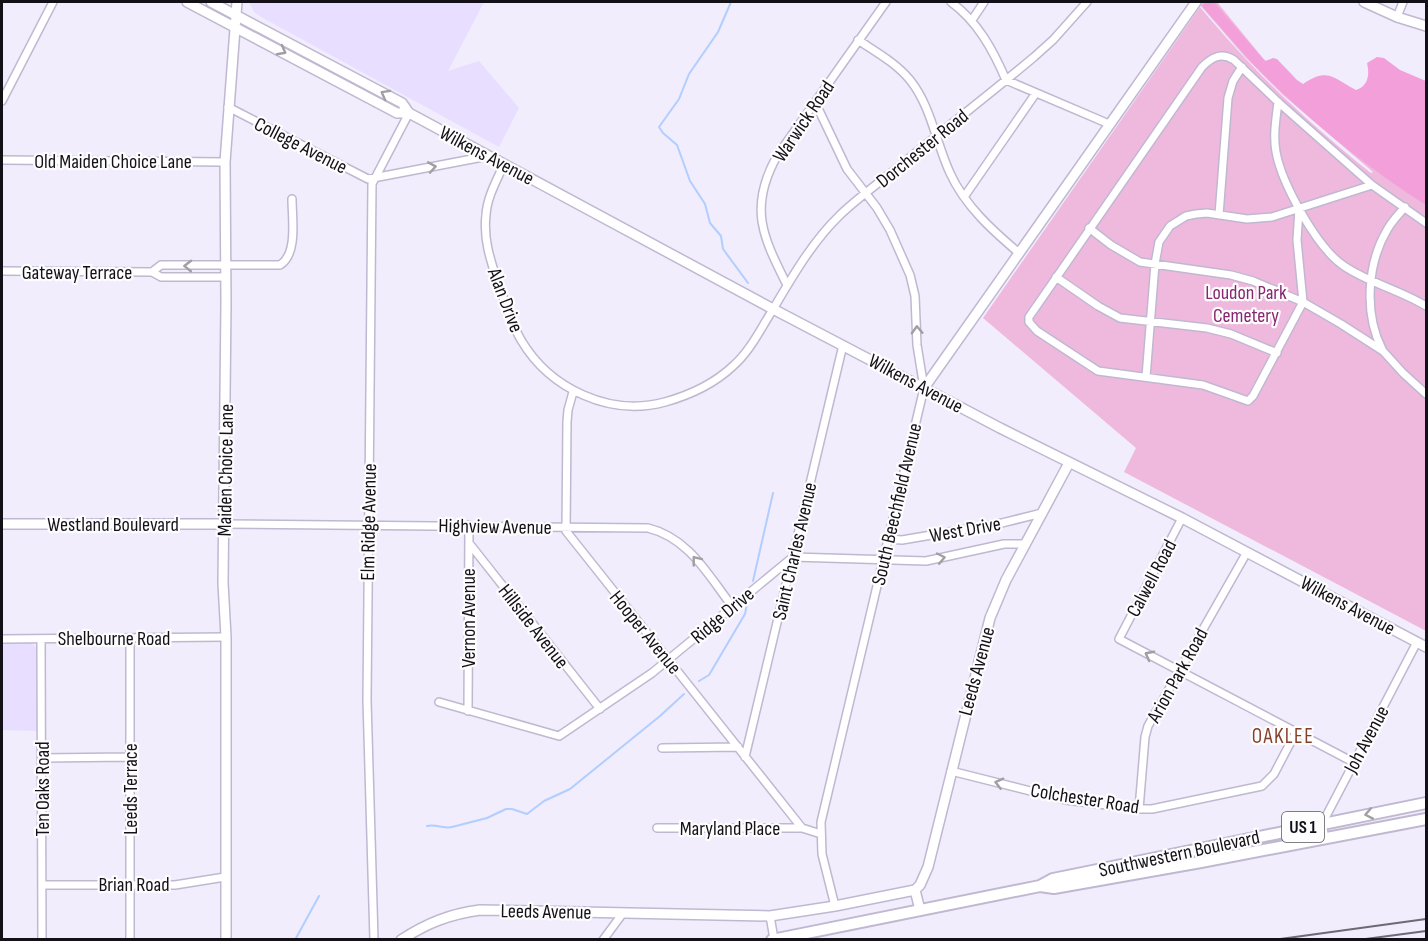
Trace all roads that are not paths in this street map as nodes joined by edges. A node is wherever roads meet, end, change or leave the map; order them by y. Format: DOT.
graph roads {
  1 [pos="53,2"];
  2 [pos="187,2"];
  3 [pos="199,2"];
  4 [pos="211,2"];
  5 [pos="237,2"];
  6 [pos="886,2"];
  7 [pos="951,2"];
  8 [pos="984,2"];
  9 [pos="1087,2"];
  10 [pos="1364,2"];
  11 [pos="1403,2"];
  12 [pos="1191,4"];
  13 [pos="236,15"];
  14 [pos="1397,17"];
  15 [pos="972,20"];
  16 [pos="235,26"];
  17 [pos="1426,26"];
  18 [pos="858,40"];
  19 [pos="1242,67"];
  20 [pos="1006,80"];
  21 [pos="1036,93"];
  22 [pos="2,102"];
  23 [pos="815,102"];
  24 [pos="1278,102"];
  25 [pos="228,107"];
  26 [pos="409,113"];
  27 [pos="1109,124"];
  28 [pos="936,136"];
  29 [pos="488,156"];
  30 [pos="2,160"];
  31 [pos="225,162"];
  32 [pos="504,164"];
  33 [pos="375,177"];
  34 [pos="1372,185"];
  35 [pos="866,193"];
  36 [pos="964,197"];
  37 [pos="292,199"];
  38 [pos="1405,207"];
  39 [pos="1299,209"];
  40 [pos="1220,215"];
  41 [pos="1426,223"];
  42 [pos="1089,228"];
  43 [pos="1019,253"];
  44 [pos="1155,264"];
  45 [pos="226,266"];
  46 [pos="2,271"];
  47 [pos="152,272"];
  48 [pos="226,277"];
  49 [pos="1056,277"];
  50 [pos="1372,279"];
  51 [pos="787,285"];
  52 [pos="1303,302"];
  53 [pos="1426,306"];
  54 [pos="772,309"];
  55 [pos="1150,321"];
  56 [pos="843,345"];
  57 [pos="1383,351"];
  58 [pos="1276,352"];
  59 [pos="1146,377"];
  60 [pos="924,388"];
  61 [pos="573,392"];
  62 [pos="1426,394"];
  63 [pos="1069,463"];
  64 [pos="1042,513"];
  65 [pos="1182,518"];
  66 [pos="2,524"];
  67 [pos="224,524"];
  68 [pos="368,525"];
  69 [pos="469,525"];
  70 [pos="566,526"];
  71 [pos="888,539"];
  72 [pos="469,543"];
  73 [pos="1025,544"];
  74 [pos="1247,552"];
  75 [pos="793,557"];
  76 [pos="883,560"];
  77 [pos="732,606"];
  78 [pos="130,638"];
  79 [pos="226,638"];
  80 [pos="2,639"];
  81 [pos="41,639"];
  82 [pos="1422,644"];
  83 [pos="668,660"];
  84 [pos="1179,671"];
  85 [pos="440,702"];
  86 [pos="600,709"];
  87 [pos="468,711"];
  88 [pos="1296,732"];
  89 [pos="738,747"];
  90 [pos="663,748"];
  91 [pos="130,757"];
  92 [pos="42,758"];
  93 [pos="745,758"];
  94 [pos="1353,762"];
  95 [pos="951,771"];
  96 [pos="1426,803"];
  97 [pos="1139,809"];
  98 [pos="1426,819"];
  99 [pos="1322,824"];
  100 [pos="657,828"];
  101 [pos="802,828"];
  102 [pos="821,834"];
  103 [pos="1325,838"];
  104 [pos="225,877"];
  105 [pos="130,884"];
  106 [pos="42,885"];
  107 [pos="1040,886"];
  108 [pos="915,890"];
  109 [pos="835,906"];
  110 [pos="920,910"];
  111 [pos="623,913"];
  112 [pos="770,916"];
  113 [pos="42,939"];
  114 [pos="130,939"];
  115 [pos="226,939"];
  116 [pos="374,939"];
  117 [pos="401,939"];
  118 [pos="603,939"];
  119 [pos="773,939"];
  1 -- 22 [label="street"];
  2 -- 16 [label="street, Wilkens Avenue"];
  3 -- 13 [label="street"];
  4 -- 13 [label="street, Wilkens Avenue"];
  5 -- 13 [label="street, Maiden Choice Lane"];
  6 -- 18 [label="street, Warwick Road"];
  7 -- 15 [label="street"];
  8 -- 15 [label="street"];
  9 -- 20 [label="street, Dorchester Road"];
  10 -- 14 [label="street"];
  11 -- 14 [label="street"];
  12 -- 27 [label="street, South Beechfield Avenue"];
  13 -- 16 [label="street, Maiden Choice Lane"];
  26 -- 13 [label="street, Wilkens Avenue, one-way"];
  14 -- 17 [label="street"];
  15 -- 20 [label="street"];
  16 -- 25 [label="street, Maiden Choice Lane"];
  16 -- 26 [label="street, Wilkens Avenue, one-way"];
  18 -- 23 [label="street, Warwick Road"];
  18 -- 28 [label="street"];
  19 -- 24 [label="street"];
  19 -- 40 [label="street"];
  19 -- 42 [label="street"];
  20 -- 21 [label="street"];
  20 -- 28 [label="street, Dorchester Road"];
  21 -- 27 [label="street"];
  21 -- 36 [label="street"];
  23 -- 35 [label="street"];
  23 -- 51 [label="street, Warwick Road"];
  24 -- 34 [label="street"];
  24 -- 39 [label="street"];
  25 -- 31 [label="street, Maiden Choice Lane"];
  25 -- 33 [label="street, College Avenue"];
  26 -- 29 [label="street, Wilkens Avenue"];
  26 -- 33 [label="street, Elm Ridge Avenue"];
  27 -- 43 [label="street, South Beechfield Avenue"];
  28 -- 35 [label="street, Dorchester Road"];
  28 -- 36 [label="street"];
  29 -- 32 [label="street, Wilkens Avenue"];
  33 -- 29 [label="street, one-way"];
  30 -- 31 [label="street, Old Maiden Choice Lane"];
  31 -- 45 [label="street, Maiden Choice Lane"];
  32 -- 54 [label="street, Wilkens Avenue"];
  32 -- 61 [label="street, Alan Drive"];
  33 -- 68 [label="street, Elm Ridge Avenue"];
  34 -- 38 [label="street"];
  34 -- 39 [label="street"];
  35 -- 51 [label="street, Dorchester Road"];
  60 -- 35 [label="street, one-way"];
  36 -- 43 [label="street"];
  37 -- 45 [label="street, Gateway Terrace"];
  38 -- 41 [label="street"];
  38 -- 50 [label="street"];
  39 -- 40 [label="street"];
  39 -- 50 [label="street"];
  39 -- 52 [label="street"];
  40 -- 44 [label="street"];
  42 -- 44 [label="street"];
  42 -- 49 [label="street"];
  43 -- 60 [label="street, South Beechfield Avenue"];
  44 -- 52 [label="street"];
  44 -- 55 [label="street"];
  45 -- 47 [label="street, Gateway Terrace, one-way"];
  45 -- 48 [label="street, Maiden Choice Lane"];
  46 -- 47 [label="street, Gateway Terrace"];
  47 -- 48 [label="street, Gateway Terrace"];
  48 -- 67 [label="street, Maiden Choice Lane"];
  49 -- 55 [label="street"];
  49 -- 59 [label="street"];
  50 -- 53 [label="street"];
  50 -- 57 [label="street"];
  51 -- 54 [label="street, Dorchester Road"];
  52 -- 57 [label="street"];
  52 -- 58 [label="street"];
  54 -- 56 [label="street, Wilkens Avenue"];
  54 -- 61 [label="street, Alan Drive"];
  55 -- 58 [label="street"];
  55 -- 59 [label="street"];
  56 -- 60 [label="street, Wilkens Avenue"];
  56 -- 75 [label="street, Saint Charles Avenue"];
  57 -- 62 [label="street"];
  58 -- 59 [label="street"];
  60 -- 63 [label="street, Wilkens Avenue"];
  60 -- 71 [label="street, South Beechfield Avenue"];
  61 -- 70 [label="street"];
  63 -- 64 [label="street, Leeds Avenue"];
  63 -- 65 [label="street, Wilkens Avenue"];
  64 -- 71 [label="street, West Drive"];
  64 -- 73 [label="street, Leeds Avenue"];
  65 -- 74 [label="street, Wilkens Avenue"];
  84 -- 65 [label="street, Calwell Road, one-way"];
  66 -- 67 [label="street, Westland Boulevard"];
  67 -- 68 [label="street, Highview Avenue"];
  67 -- 79 [label="street, Maiden Choice Lane"];
  68 -- 69 [label="street, Highview Avenue"];
  68 -- 116 [label="street, Elm Ridge Avenue"];
  69 -- 70 [label="street, Highview Avenue"];
  69 -- 72 [label="street, Vernon Avenue"];
  77 -- 70 [label="street, Highview Avenue, one-way"];
  70 -- 83 [label="street, Hooper Avenue"];
  71 -- 76 [label="street, South Beechfield Avenue"];
  72 -- 86 [label="street, Hillside Avenue"];
  72 -- 87 [label="street, Vernon Avenue"];
  76 -- 73 [label="street, one-way"];
  73 -- 95 [label="street, Leeds Avenue"];
  74 -- 82 [label="street, Wilkens Avenue"];
  74 -- 84 [label="street, Arion Park Road"];
  75 -- 76 [label="street"];
  75 -- 77 [label="street, Ridge Drive"];
  75 -- 93 [label="street, Saint Charles Avenue"];
  76 -- 102 [label="street, South Beechfield Avenue"];
  77 -- 83 [label="street, Ridge Drive"];
  78 -- 79 [label="street, Shelbourne Road"];
  78 -- 81 [label="street, Shelbourne Road"];
  78 -- 91 [label="street, Leeds Terrace"];
  79 -- 104 [label="street, Maiden Choice Lane"];
  80 -- 81 [label="street, Shelbourne Road"];
  81 -- 92 [label="street, Ten Oaks Road"];
  82 -- 94 [label="street, Joh Avenue"];
  83 -- 86 [label="street, Ridge Drive"];
  83 -- 89 [label="street, Hooper Avenue"];
  84 -- 88 [label="street"];
  84 -- 97 [label="street, Arion Park Road"];
  85 -- 87 [label="street, Ridge Drive"];
  86 -- 87 [label="street, Ridge Drive"];
  88 -- 94 [label="street"];
  88 -- 97 [label="street, Colchester Road"];
  89 -- 90 [label="street"];
  89 -- 93 [label="street, Hooper Avenue"];
  91 -- 92 [label="street"];
  91 -- 105 [label="street, Leeds Terrace"];
  92 -- 106 [label="street, Ten Oaks Road"];
  93 -- 101 [label="street, Hooper Avenue"];
  94 -- 99 [label="street, Joh Avenue"];
  97 -- 95 [label="street, Colchester Road, one-way"];
  95 -- 108 [label="street, Leeds Avenue"];
  96 -- 99 [label="main road, Southwestern Boulevard / US 1, one-way"];
  98 -- 103 [label="main road, Southwestern Boulevard / US 1"];
  99 -- 103 [label="street"];
  99 -- 107 [label="main road, Southwestern Boulevard / US 1"];
  100 -- 101 [label="street, Maryland Place"];
  101 -- 102 [label="street"];
  102 -- 109 [label="street, South Beechfield Avenue"];
  103 -- 107 [label="main road, Southwestern Boulevard / US 1"];
  104 -- 105 [label="street, Brian Road"];
  104 -- 115 [label="street, Maiden Choice Lane"];
  105 -- 106 [label="street, Brian Road"];
  105 -- 114 [label="street, Leeds Terrace"];
  106 -- 113 [label="street, Ten Oaks Road"];
  107 -- 110 [label="main road, Southwestern Boulevard / US 1"];
  108 -- 109 [label="street, Leeds Avenue"];
  108 -- 110 [label="street"];
  109 -- 112 [label="street, Leeds Avenue"];
  110 -- 119 [label="main road, Southwestern Boulevard / US 1"];
  111 -- 112 [label="street, Leeds Avenue"];
  111 -- 117 [label="street, Leeds Avenue"];
  111 -- 118 [label="street"];
  112 -- 119 [label="street"];
}
